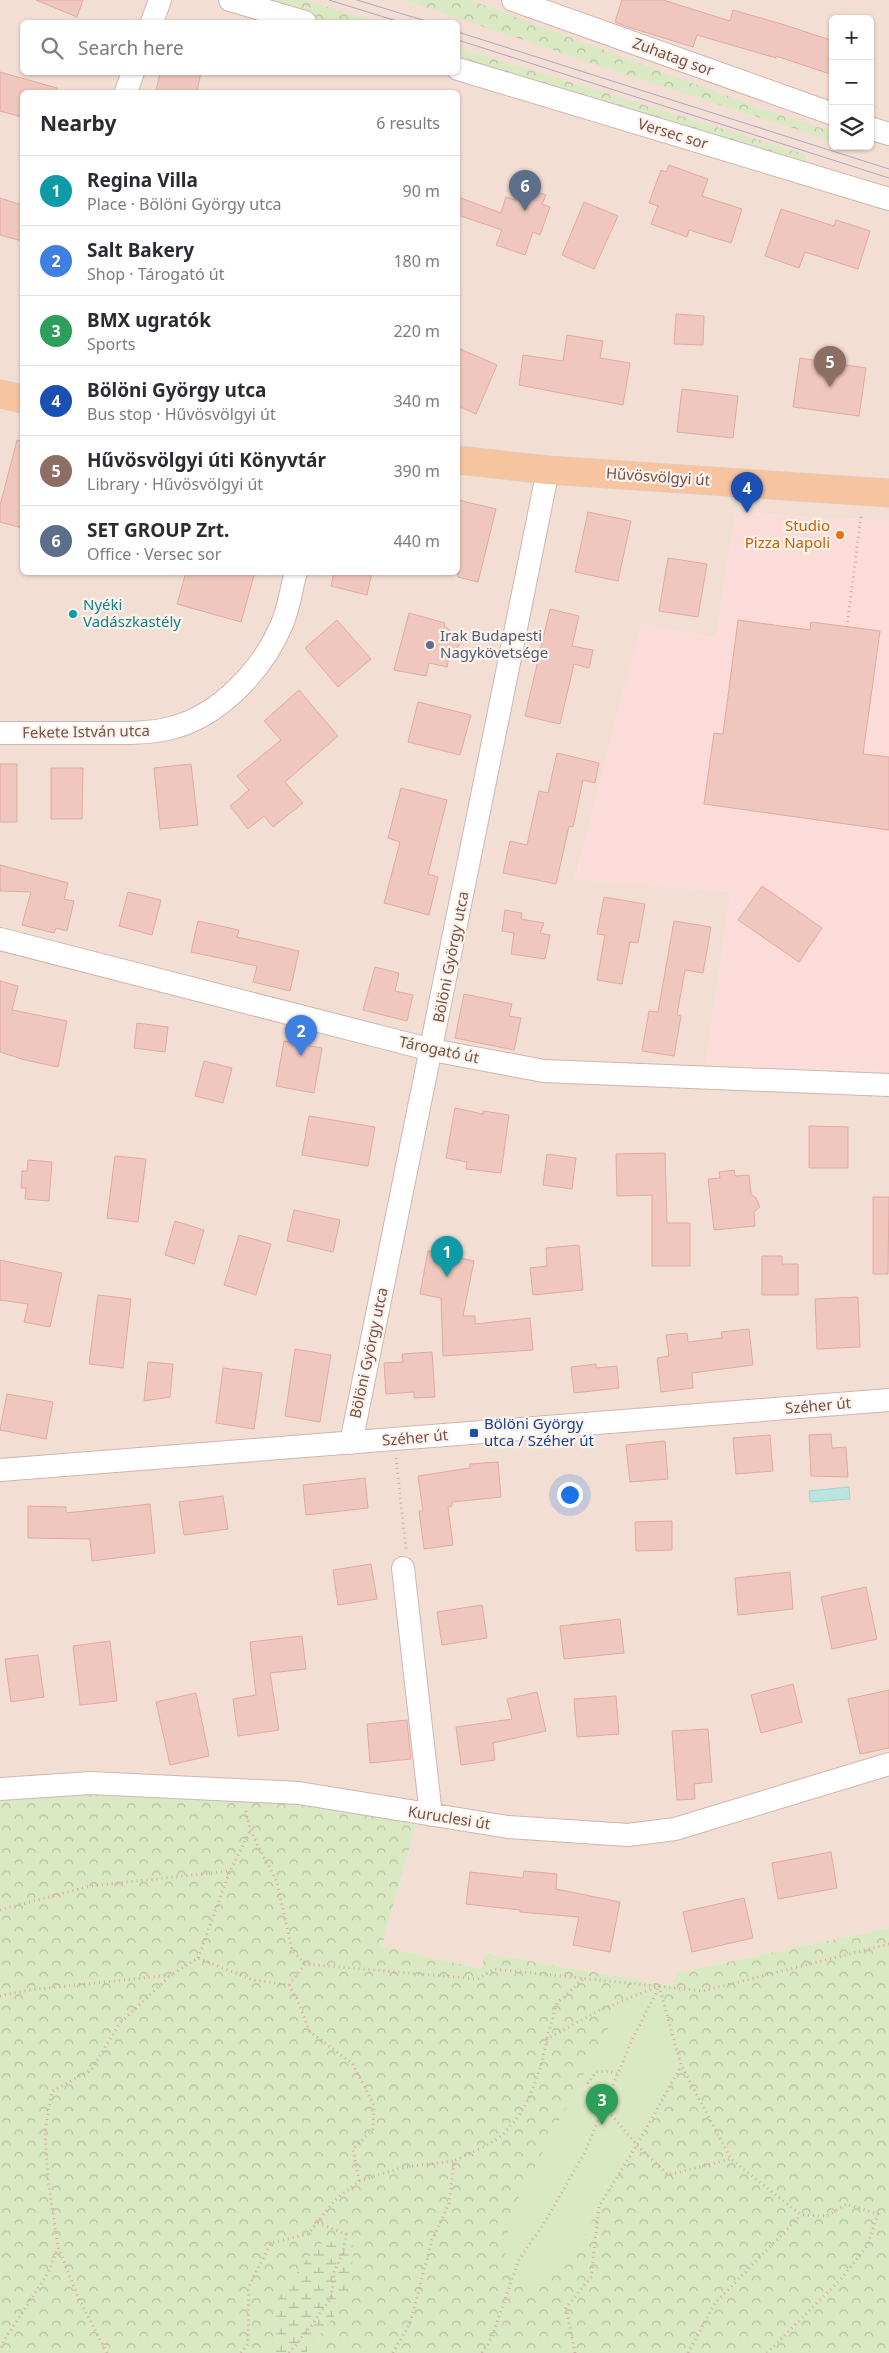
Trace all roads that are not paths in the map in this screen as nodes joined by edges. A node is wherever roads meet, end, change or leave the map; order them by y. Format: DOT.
graph roads {
  1 [pos="160,0"];
  2 [pos="230,0"];
  3 [pos="513,0"];
  4 [pos="153,20"];
  5 [pos="298,20"];
  6 [pos="460,70"];
  7 [pos="132,75"];
  8 [pos="127,90"];
  9 [pos="829,113"];
  10 [pos="874,129"];
  11 [pos="889,134"];
  12 [pos="889,199"];
  13 [pos="460,460"];
  14 [pos="548,470"];
  15 [pos="889,494"];
  16 [pos="295,575"];
  17 [pos="0,733"];
  18 [pos="0,939"];
  19 [pos="432,1050"];
  20 [pos="889,1085"];
  21 [pos="889,1400"];
  22 [pos="350,1443"];
  23 [pos="0,1470"];
  24 [pos="403,1568"];
  25 [pos="889,1764"];
  26 [pos="0,1789"];
  27 [pos="431,1815"];
  1 -- 4 [label="street"];
  2 -- 5 [label="street"];
  3 -- 9 [label="street, Zuhatag sor"];
  6 -- 12 [label="street, Versec sor"];
  7 -- 8 [label="street"];
  10 -- 11 [label="street"];
  13 -- 14 [label="main road, Hűvösvölgyi út"];
  14 -- 15 [label="main road, Hűvösvölgyi út"];
  14 -- 19 [label="street, Bölöni György utca"];
  16 -- 17 [label="street, Fekete István utca"];
  18 -- 19 [label="street, Tárogató út"];
  19 -- 20 [label="street, Tárogató út"];
  19 -- 22 [label="street, Bölöni György utca"];
  21 -- 22 [label="street, Széher út"];
  22 -- 23 [label="street, Széher út"];
  24 -- 27 [label="street"];
  25 -- 27 [label="street, Kuruclesi út"];
  26 -- 27 [label="street, Kuruclesi út"];
}
